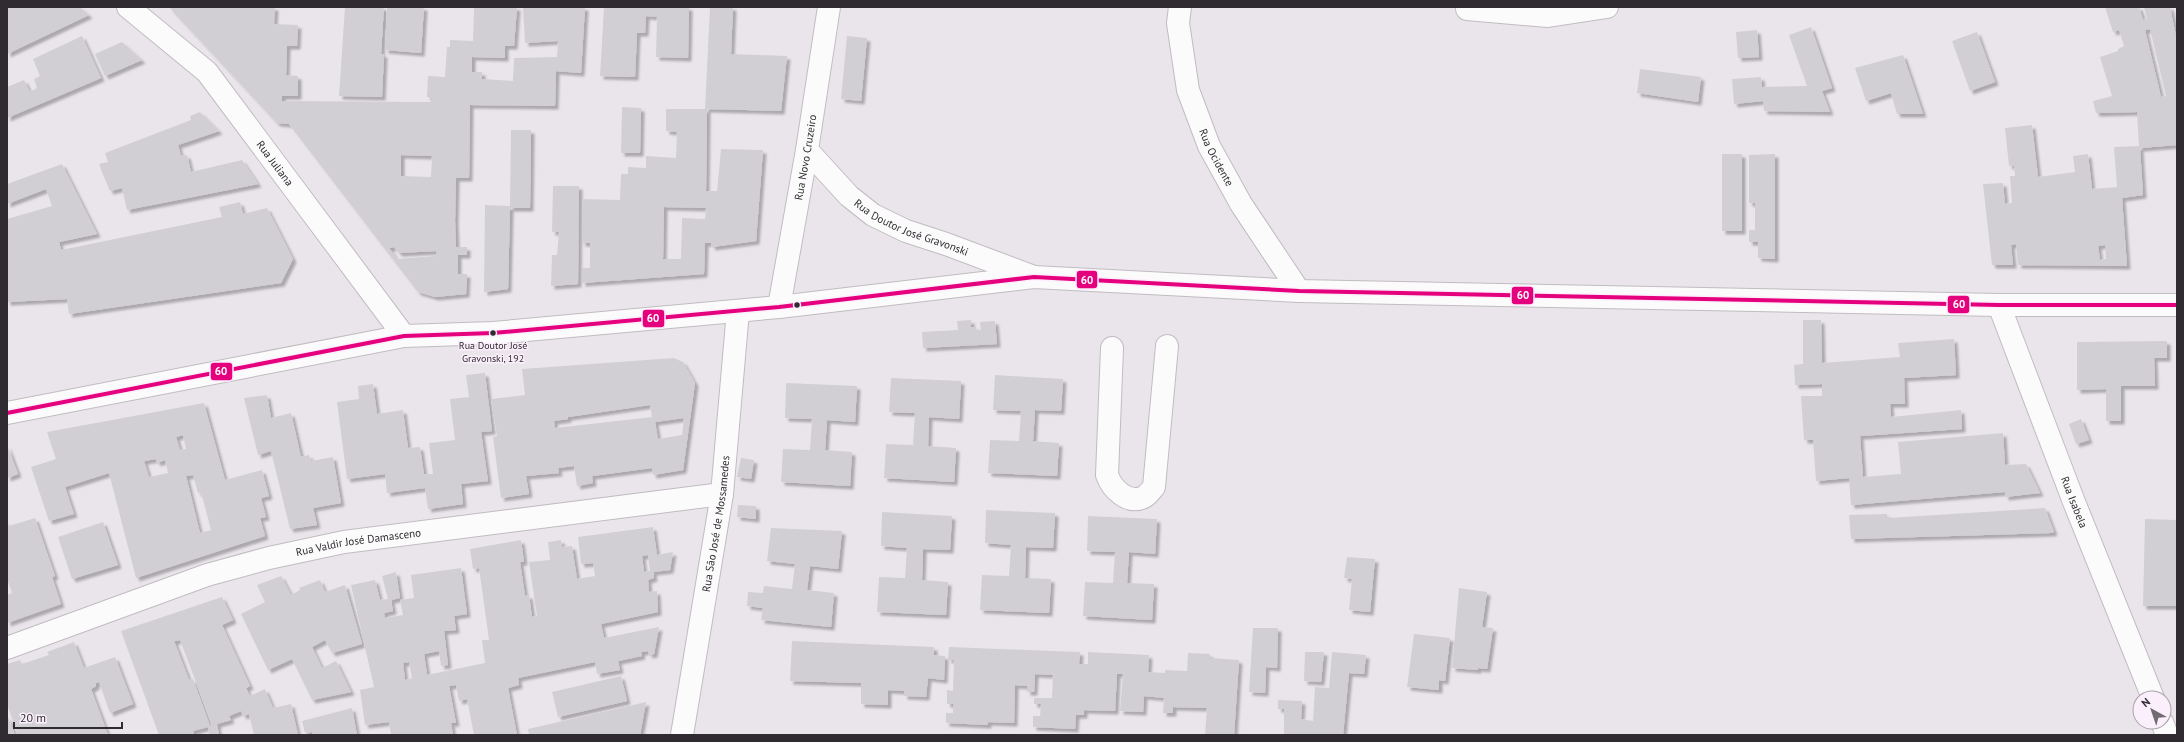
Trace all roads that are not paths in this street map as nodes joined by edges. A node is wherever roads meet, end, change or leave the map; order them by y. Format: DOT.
graph roads {
  1 [pos="128,7"];
  2 [pos="829,7"];
  3 [pos="1180,7"];
  4 [pos="1607,7"];
  5 [pos="1467,9"];
  6 [pos="807,150"];
  7 [pos="1034,278"];
  8 [pos="1299,291"];
  9 [pos="1999,305"];
  10 [pos="2177,305"];
  11 [pos="779,307"];
  12 [pos="738,310"];
  13 [pos="404,336"];
  14 [pos="1167,346"];
  15 [pos="1112,348"];
  16 [pos="7,414"];
  17 [pos="722,494"];
  18 [pos="7,648"];
  19 [pos="2150,690"];
  20 [pos="688,735"];
  1 -- 13 [label="street, Rua Juliana"];
  2 -- 6 [label="street, Rua Novo Cruzeiro"];
  3 -- 8 [label="street, Rua Ocidente"];
  4 -- 5 [label="street"];
  6 -- 7 [label="street, Rua Doutor José Gravonski"];
  6 -- 11 [label="street, Rua Novo Cruzeiro"];
  7 -- 8 [label="street, Rua Doutor José Gravonski"];
  7 -- 11 [label="street, Rua Doutor José Gravonski"];
  8 -- 9 [label="street, Rua Doutor José Gravonski"];
  9 -- 10 [label="street, Rua Doutor José Gravonski"];
  9 -- 19 [label="street, Rua Isabela"];
  11 -- 12 [label="street, Rua Doutor José Gravonski"];
  12 -- 13 [label="street, Rua Doutor José Gravonski"];
  12 -- 17 [label="street, Rua São José de Mossamedes"];
  13 -- 16 [label="street, Rua Doutor José Gravonski"];
  14 -- 15 [label="street"];
  17 -- 18 [label="street, Rua Valdir José Damasceno"];
  17 -- 20 [label="street, Rua São José de Mossamedes"];
}
